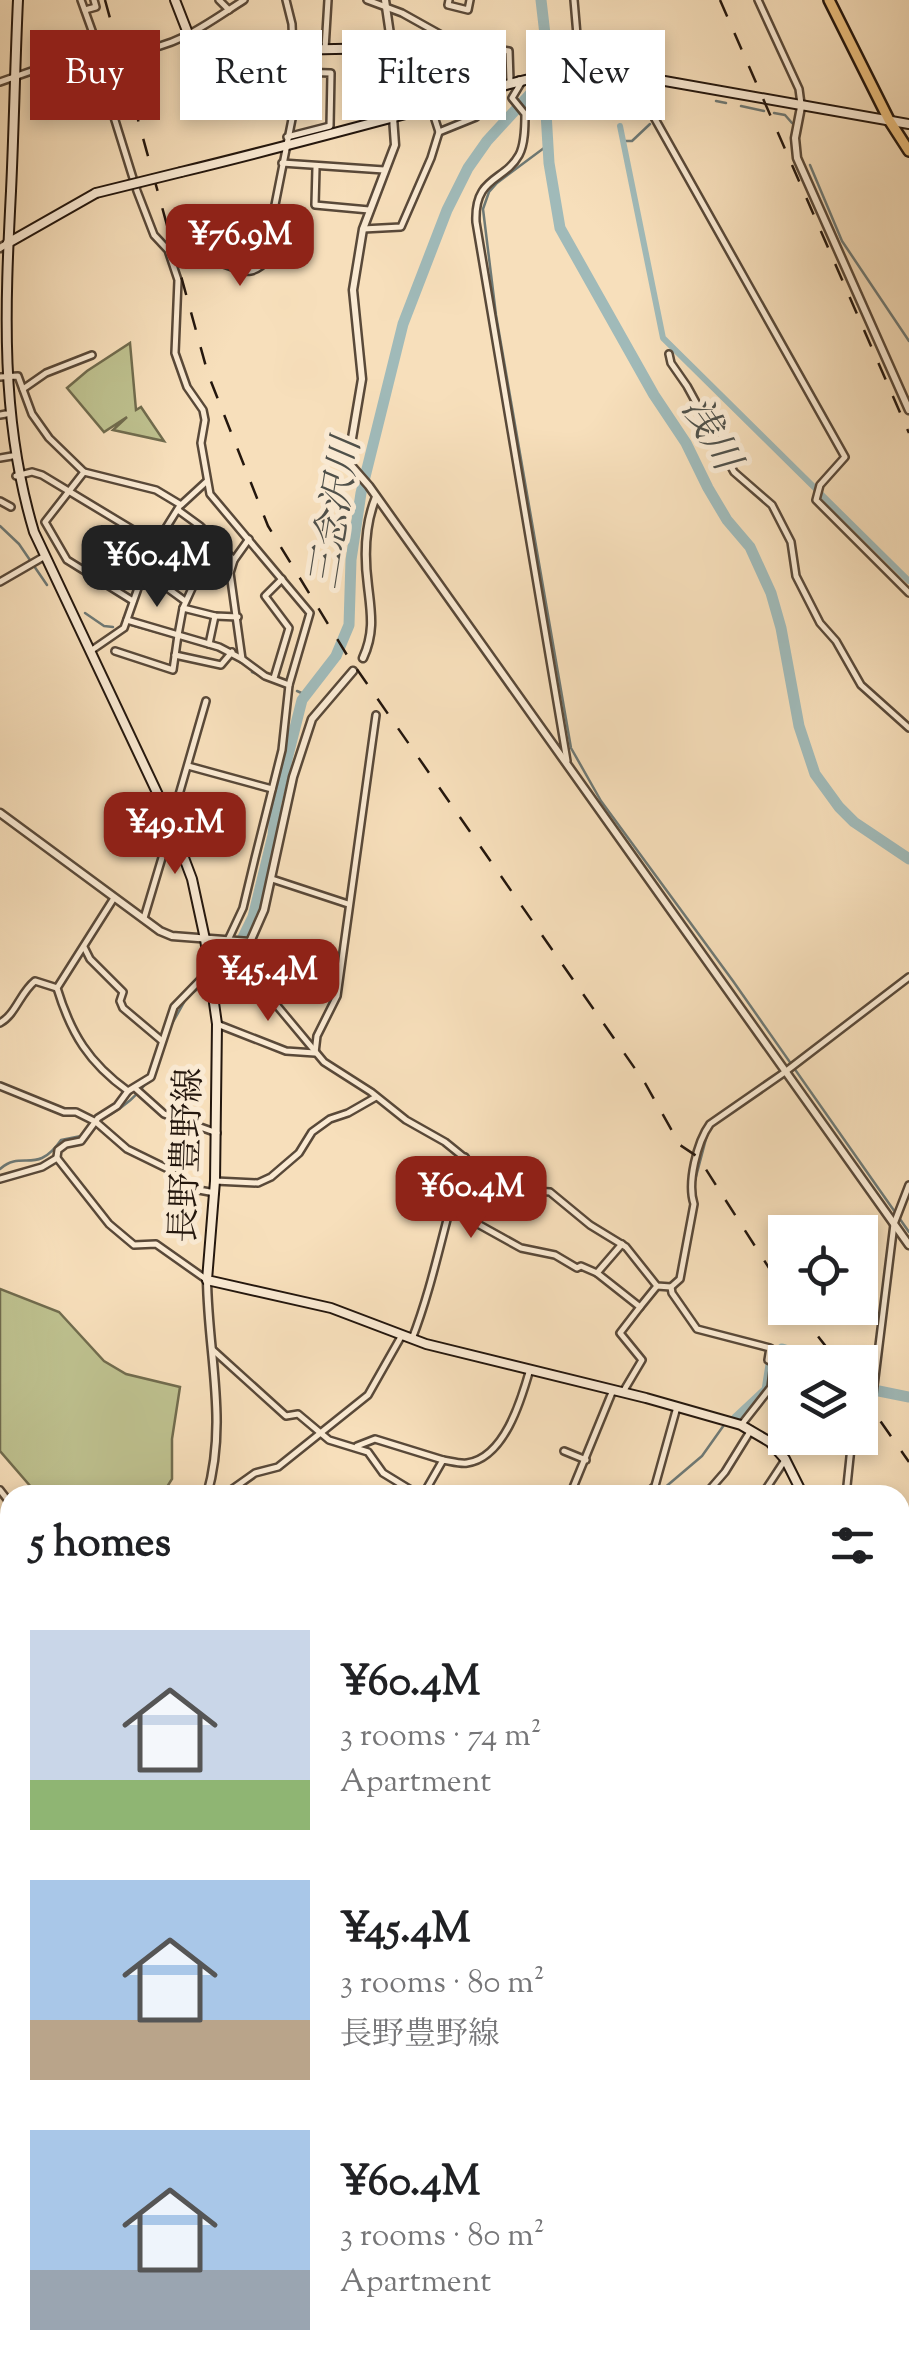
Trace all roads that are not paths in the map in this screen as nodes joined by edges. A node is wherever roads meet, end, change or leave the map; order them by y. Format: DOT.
graph roads {
  1 [pos="18,0"];
  2 [pos="81,0"];
  3 [pos="94,0"];
  4 [pos="175,0"];
  5 [pos="219,0"];
  6 [pos="244,0"];
  7 [pos="286,0"];
  8 [pos="328,0"];
  9 [pos="367,0"];
  10 [pos="385,0"];
  11 [pos="406,0"];
  12 [pos="450,0"];
  13 [pos="470,0"];
  14 [pos="574,0"];
  15 [pos="758,0"];
  16 [pos="828,0"];
  17 [pos="84,10"];
  18 [pos="229,10"];
  19 [pos="386,10"];
  20 [pos="402,13"];
  21 [pos="91,30"];
  22 [pos="187,30"];
  23 [pos="198,30"];
  24 [pos="291,30"];
  25 [pos="389,30"];
  26 [pos="433,30"];
  27 [pos="577,30"];
  28 [pos="342,49"];
  29 [pos="324,50"];
  30 [pos="506,50"];
  31 [pos="30,72"];
  32 [pos="322,73"];
  33 [pos="15,78"];
  34 [pos="526,78"];
  35 [pos="517,80"];
  36 [pos="0,82"];
  37 [pos="665,82"];
  38 [pos="506,83"];
  39 [pos="801,107"];
  40 [pos="114,120"];
  41 [pos="291,120"];
  42 [pos="377,120"];
  43 [pos="394,120"];
  44 [pos="436,120"];
  45 [pos="469,120"];
  46 [pos="656,120"];
  47 [pos="889,120"];
  48 [pos="909,124"];
  49 [pos="439,132"];
  50 [pos="286,142"];
  51 [pos="909,151"];
  52 [pos="282,164"];
  53 [pos="316,168"];
  54 [pos="388,171"];
  55 [pos="369,210"];
  56 [pos="363,229"];
  57 [pos="4,246"];
  58 [pos="190,261"];
  59 [pos="669,354"];
  60 [pos="92,355"];
  61 [pos="2,377"];
  62 [pos="23,388"];
  63 [pos="909,410"];
  64 [pos="3,415"];
  65 [pos="12,456"];
  66 [pos="0,458"];
  67 [pos="84,472"];
  68 [pos="16,476"];
  69 [pos="206,482"];
  70 [pos="68,490"];
  71 [pos="376,496"];
  72 [pos="0,501"];
  73 [pos="11,507"];
  74 [pos="179,508"];
  75 [pos="249,539"];
  76 [pos="157,545"];
  77 [pos="41,558"];
  78 [pos="234,560"];
  79 [pos="144,571"];
  80 [pos="282,579"];
  81 [pos="0,582"];
  82 [pos="909,593"];
  83 [pos="133,601"];
  84 [pos="184,605"];
  85 [pos="215,616"];
  86 [pos="238,617"];
  87 [pos="126,620"];
  88 [pos="290,628"];
  89 [pos="178,634"];
  90 [pos="303,638"];
  91 [pos="208,644"];
  92 [pos="92,650"];
  93 [pos="115,650"];
  94 [pos="231,654"];
  95 [pos="175,655"];
  96 [pos="364,658"];
  97 [pos="242,659"];
  98 [pos="353,671"];
  99 [pos="274,680"];
  100 [pos="289,685"];
  101 [pos="206,701"];
  102 [pos="376,715"];
  103 [pos="909,728"];
  104 [pos="187,765"];
  105 [pos="568,768"];
  106 [pos="272,789"];
  107 [pos="0,813"];
  108 [pos="168,817"];
  109 [pos="272,880"];
  110 [pos="114,898"];
  111 [pos="348,904"];
  112 [pos="144,918"];
  113 [pos="206,939"];
  114 [pos="231,940"];
  115 [pos="248,941"];
  116 [pos="84,946"];
  117 [pos="210,970"];
  118 [pos="909,977"];
  119 [pos="57,988"];
  120 [pos="0,1023"];
  121 [pos="216,1024"];
  122 [pos="160,1040"];
  123 [pos="315,1053"];
  124 [pos="784,1072"];
  125 [pos="0,1086"];
  126 [pos="135,1090"];
  127 [pos="376,1097"];
  128 [pos="96,1122"];
  129 [pos="216,1133"];
  130 [pos="465,1157"];
  131 [pos="57,1158"];
  132 [pos="0,1179"];
  133 [pos="216,1181"];
  134 [pos="909,1185"];
  135 [pos="215,1194"];
  136 [pos="449,1208"];
  137 [pos="894,1224"];
  138 [pos="622,1244"];
  139 [pos="909,1245"];
  140 [pos="597,1273"];
  141 [pos="207,1280"];
  142 [pos="657,1286"];
  143 [pos="671,1287"];
  144 [pos="640,1307"];
  145 [pos="407,1337"];
  146 [pos="768,1347"];
  147 [pos="213,1350"];
  148 [pos="878,1350"];
  149 [pos="530,1369"];
  150 [pos="618,1391"];
  151 [pos="768,1392"];
  152 [pos="677,1407"];
  153 [pos="741,1426"];
  154 [pos="751,1430"];
  155 [pos="322,1434"];
  156 [pos="354,1447"];
  157 [pos="564,1451"];
  158 [pos="850,1455"];
  159 [pos="443,1460"];
  160 [pos="586,1460"];
  161 [pos="785,1460"];
  162 [pos="209,1485"];
  163 [pos="238,1485"];
  164 [pos="404,1485"];
  165 [pos="427,1485"];
  166 [pos="575,1485"];
  167 [pos="655,1485"];
  168 [pos="714,1485"];
  169 [pos="769,1485"];
  170 [pos="797,1485"];
  171 [pos="847,1485"];
  1 -- 33 [label="main road, 長野豊野線"];
  2 -- 17 [label="street"];
  3 -- 17 [label="street"];
  4 -- 22 [label="main road"];
  5 -- 18 [label="street"];
  6 -- 18 [label="street"];
  7 -- 24 [label="street"];
  8 -- 29 [label="street"];
  9 -- 19 [label="street"];
  10 -- 19 [label="street"];
  11 -- 20 [label="street"];
  12 -- 13 [label="street"];
  14 -- 27 [label="street"];
  15 -- 39 [label="street"];
  16 -- 47 [label="highway"];
  17 -- 21 [label="street"];
  18 -- 23 [label="street"];
  19 -- 20 [label="street"];
  19 -- 25 [label="street"];
  20 -- 26 [label="street"];
  28 -- 29 [label="main road"];
  30 -- 35 [label="street"];
  31 -- 33 [label="street"];
  32 -- 50 [label="street"];
  33 -- 36 [label="street"];
  33 -- 57 [label="main road, 長野豊野線"];
  34 -- 35 [label="main road"];
  35 -- 38 [label="main road"];
  35 -- 105 [label="street"];
  37 -- 39 [label="main road"];
  39 -- 47 [label="main road"];
  39 -- 63 [label="street"];
  40 -- 69 [label="street"];
  41 -- 50 [label="street"];
  42 -- 50 [label="main road"];
  43 -- 54 [label="street"];
  44 -- 49 [label="street"];
  45 -- 49 [label="street"];
  46 -- 82 [label="street"];
  47 -- 48 [label="main road"];
  47 -- 51 [label="highway"];
  49 -- 56 [label="street"];
  50 -- 52 [label="street"];
  50 -- 57 [label="main road, bridge"];
  52 -- 53 [label="street"];
  52 -- 58 [label="street"];
  53 -- 54 [label="street"];
  53 -- 55 [label="street"];
  54 -- 55 [label="street"];
  55 -- 56 [label="street"];
  56 -- 71 [label="street"];
  57 -- 61 [label="main road, 長野豊野線"];
  59 -- 103 [label="street"];
  60 -- 62 [label="street"];
  61 -- 62 [label="street"];
  61 -- 64 [label="main road, 長野豊野線"];
  62 -- 67 [label="street"];
  64 -- 65 [label="main road, 長野豊野線"];
  65 -- 66 [label="street"];
  65 -- 68 [label="main road, 長野豊野線"];
  67 -- 70 [label="street"];
  67 -- 74 [label="street"];
  68 -- 70 [label="street"];
  68 -- 77 [label="main road, 長野豊野線"];
  69 -- 74 [label="street"];
  69 -- 75 [label="street"];
  70 -- 76 [label="street"];
  70 -- 83 [label="street"];
  71 -- 96 [label="street"];
  71 -- 105 [label="street"];
  72 -- 73 [label="street"];
  74 -- 76 [label="street"];
  74 -- 78 [label="street"];
  75 -- 78 [label="street"];
  75 -- 80 [label="street"];
  76 -- 79 [label="street"];
  76 -- 84 [label="street"];
  77 -- 81 [label="street"];
  77 -- 92 [label="main road, 長野豊野線"];
  78 -- 86 [label="street"];
  79 -- 83 [label="street"];
  79 -- 84 [label="street"];
  80 -- 88 [label="street"];
  80 -- 90 [label="street"];
  83 -- 87 [label="street"];
  84 -- 85 [label="street"];
  84 -- 89 [label="street"];
  85 -- 86 [label="street"];
  85 -- 91 [label="street"];
  86 -- 97 [label="street"];
  87 -- 89 [label="street"];
  87 -- 92 [label="street"];
  88 -- 90 [label="street"];
  88 -- 99 [label="street"];
  89 -- 91 [label="street"];
  89 -- 95 [label="street"];
  90 -- 100 [label="street"];
  91 -- 94 [label="street"];
  92 -- 108 [label="main road, 長野豊野線"];
  93 -- 95 [label="street"];
  94 -- 95 [label="street"];
  94 -- 97 [label="street"];
  97 -- 99 [label="street"];
  98 -- 109 [label="street"];
  99 -- 100 [label="street"];
  100 -- 106 [label="street"];
  101 -- 104 [label="street"];
  102 -- 111 [label="street"];
  104 -- 106 [label="street"];
  104 -- 108 [label="street"];
  105 -- 124 [label="street"];
  106 -- 114 [label="street"];
  107 -- 110 [label="street"];
  108 -- 112 [label="street"];
  108 -- 113 [label="main road, 長野豊野線"];
  109 -- 111 [label="street"];
  109 -- 115 [label="street"];
  110 -- 112 [label="street"];
  110 -- 116 [label="street"];
  111 -- 123 [label="street"];
  112 -- 113 [label="street"];
  113 -- 114 [label="street"];
  113 -- 117 [label="main road, 長野豊野線"];
  114 -- 115 [label="street"];
  115 -- 123 [label="street"];
  116 -- 119 [label="street"];
  116 -- 122 [label="street"];
  117 -- 121 [label="main road, 長野豊野線"];
  117 -- 122 [label="street"];
  118 -- 124 [label="street"];
  119 -- 120 [label="street"];
  119 -- 126 [label="street"];
  121 -- 123 [label="street"];
  121 -- 129 [label="main road, 長野豊野線"];
  122 -- 126 [label="street"];
  123 -- 127 [label="street"];
  124 -- 137 [label="street"];
  124 -- 143 [label="street"];
  125 -- 128 [label="street"];
  126 -- 128 [label="street"];
  126 -- 129 [label="street"];
  127 -- 130 [label="street"];
  127 -- 133 [label="street"];
  128 -- 131 [label="street"];
  128 -- 135 [label="street"];
  129 -- 133 [label="main road, 長野豊野線"];
  130 -- 136 [label="street"];
  130 -- 138 [label="street"];
  131 -- 132 [label="street"];
  131 -- 141 [label="street"];
  133 -- 135 [label="main road, 長野豊野線"];
  134 -- 137 [label="street"];
  135 -- 141 [label="main road, 長野豊野線"];
  136 -- 140 [label="street"];
  136 -- 145 [label="street"];
  137 -- 139 [label="street"];
  137 -- 148 [label="street"];
  138 -- 140 [label="street"];
  138 -- 142 [label="street"];
  140 -- 144 [label="street"];
  141 -- 145 [label="main road, 長野豊野線"];
  141 -- 147 [label="street"];
  142 -- 143 [label="street"];
  142 -- 144 [label="street"];
  143 -- 146 [label="street"];
  144 -- 150 [label="street"];
  145 -- 149 [label="main road, 長野豊野線"];
  145 -- 155 [label="street"];
  147 -- 155 [label="street"];
  147 -- 162 [label="street"];
  149 -- 150 [label="main road, 長野豊野線"];
  149 -- 159 [label="street"];
  150 -- 152 [label="main road, 長野豊野線"];
  150 -- 160 [label="street"];
  151 -- 153 [label="street"];
  152 -- 153 [label="main road, 長野豊野線"];
  152 -- 167 [label="street"];
  153 -- 154 [label="main road, 長野豊野線"];
  154 -- 161 [label="main road, 長野豊野線"];
  154 -- 168 [label="street"];
  155 -- 156 [label="street"];
  155 -- 163 [label="street"];
  156 -- 159 [label="street"];
  156 -- 164 [label="street"];
  157 -- 160 [label="street"];
  158 -- 171 [label="street"];
  159 -- 165 [label="street"];
  160 -- 166 [label="street"];
  161 -- 169 [label="street"];
  161 -- 170 [label="main road, 長野豊野線"];
}
